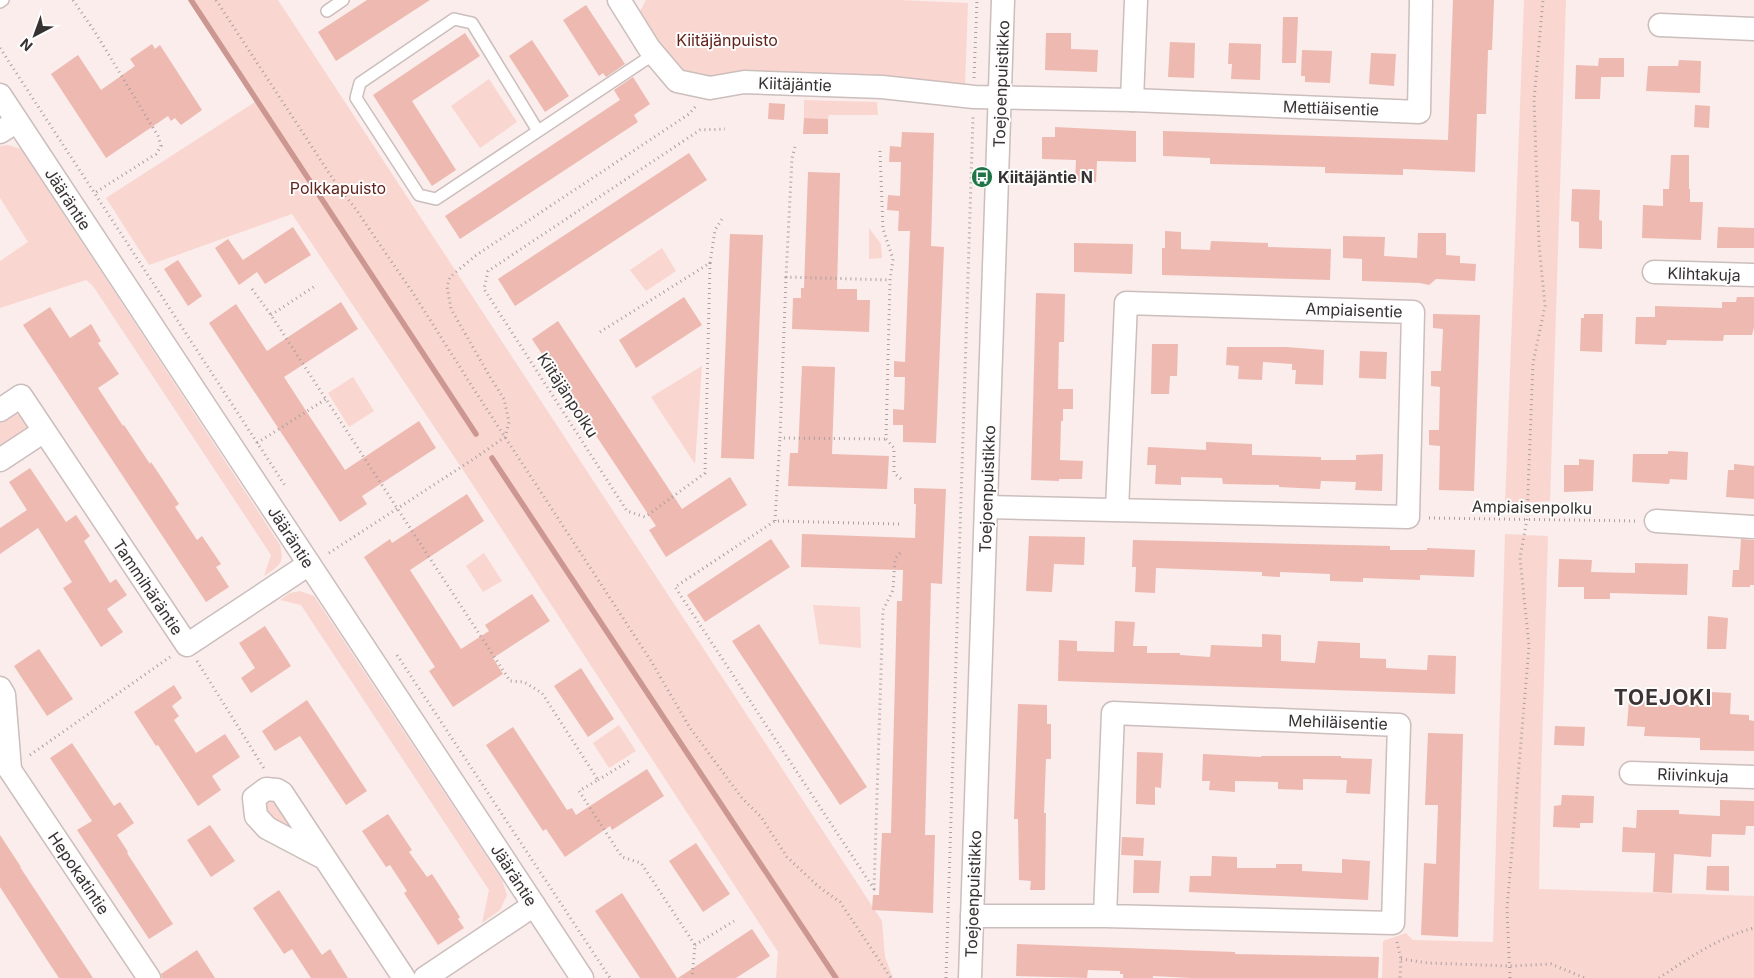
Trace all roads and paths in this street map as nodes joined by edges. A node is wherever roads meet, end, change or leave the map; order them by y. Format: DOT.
graph roads {
  1 [pos="73,0"];
  2 [pos="216,0"];
  3 [pos="343,0"];
  4 [pos="977,0"];
  5 [pos="1003,0"];
  6 [pos="1136,0"];
  7 [pos="1421,0"];
  8 [pos="1543,0"];
  9 [pos="625,4"];
  10 [pos="327,11"];
  11 [pos="1660,25"];
  12 [pos="1754,29"];
  13 [pos="0,48"];
  14 [pos="654,54"];
  15 [pos="710,88"];
  16 [pos="0,95"];
  17 [pos="1000,96"];
  18 [pos="974,97"];
  19 [pos="1132,100"];
  20 [pos="8,127"];
  21 [pos="725,128"];
  22 [pos="538,131"];
  23 [pos="795,147"];
  24 [pos="880,151"];
  25 [pos="94,193"];
  26 [pos="73,206"];
  27 [pos="722,219"];
  28 [pos="710,263"];
  29 [pos="1654,272"];
  30 [pos="1754,275"];
  31 [pos="786,277"];
  32 [pos="890,280"];
  33 [pos="315,286"];
  34 [pos="252,289"];
  35 [pos="271,314"];
  36 [pos="600,332"];
  37 [pos="326,399"];
  38 [pos="0,410"];
  39 [pos="44,431"];
  40 [pos="504,437"];
  41 [pos="780,438"];
  42 [pos="886,439"];
  43 [pos="257,443"];
  44 [pos="0,460"];
  45 [pos="901,479"];
  46 [pos="288,490"];
  47 [pos="987,507"];
  48 [pos="397,508"];
  49 [pos="1118,510"];
  50 [pos="1408,517"];
  51 [pos="1527,519"];
  52 [pos="775,521"];
  53 [pos="1656,521"];
  54 [pos="899,524"];
  55 [pos="1754,527"];
  56 [pos="901,552"];
  57 [pos="333,560"];
  58 [pos="309,564"];
  59 [pos="187,646"];
  60 [pos="396,654"];
  61 [pos="0,688"];
  62 [pos="628,761"];
  63 [pos="5,762"];
  64 [pos="1631,773"];
  65 [pos="1754,776"];
  66 [pos="598,780"];
  67 [pos="277,790"];
  68 [pos="324,858"];
  69 [pos="534,904"];
  70 [pos="972,916"];
  71 [pos="1105,916"];
  72 [pos="734,921"];
  73 [pos="1393,923"];
  74 [pos="1754,928"];
  75 [pos="695,945"];
  76 [pos="1401,959"];
  77 [pos="1510,966"];
  78 [pos="694,977"];
  79 [pos="149,978"];
  80 [pos="404,978"];
  81 [pos="425,978"];
  82 [pos="582,978"];
  83 [pos="610,978"];
  84 [pos="891,978"];
  85 [pos="946,978"];
  86 [pos="970,978"];
  87 [pos="1400,978"];
  88 [pos="1510,978"];
  89 [pos="1585,978"];
  90 [pos="1658,978"];
  1 -- 25 [label="path"];
  2 -- 40 [label="path"];
  3 -- 10 [label="lane"];
  4 -- 18 [label="path"];
  5 -- 17 [label="street, Toejoenpuistikko"];
  6 -- 19 [label="street"];
  7 -- 19 [label="street, Mettiäisentie"];
  8 -- 51 [label="path"];
  9 -- 14 [label="street, Kiitäjäntie"];
  11 -- 12 [label="street"];
  13 -- 25 [label="path"];
  14 -- 15 [label="street, Kiitäjäntie"];
  14 -- 22 [label="lane"];
  15 -- 18 [label="street, Kiitäjäntie"];
  15 -- 40 [label="path"];
  16 -- 20 [label="street, Jääräntie"];
  17 -- 18 [label="street, Kiitäjäntie"];
  17 -- 19 [label="street, Mettiäisentie"];
  17 -- 47 [label="street, Toejoenpuistikko"];
  18 -- 85 [label="path"];
  20 -- 26 [label="street, Jääräntie"];
  21 -- 28 [label="path, Kiitäjänpolku"];
  22 -- 22 [label="lane"];
  23 -- 31 [label="path"];
  24 -- 32 [label="path"];
  25 -- 26 [label="path"];
  25 -- 43 [label="path"];
  26 -- 58 [label="street, Jääräntie"];
  27 -- 28 [label="path"];
  28 -- 36 [label="path"];
  29 -- 30 [label="street, Klihtakuja"];
  31 -- 32 [label="path"];
  31 -- 41 [label="path"];
  32 -- 42 [label="path"];
  33 -- 35 [label="path"];
  34 -- 35 [label="path"];
  35 -- 37 [label="path"];
  37 -- 43 [label="path"];
  37 -- 48 [label="path"];
  38 -- 39 [label="street, Tammihäräntie"];
  39 -- 44 [label="street"];
  39 -- 59 [label="street, Tammihäräntie"];
  40 -- 48 [label="path"];
  40 -- 84 [label="path"];
  41 -- 42 [label="path"];
  41 -- 52 [label="path"];
  42 -- 45 [label="path"];
  43 -- 46 [label="path"];
  47 -- 49 [label="street"];
  47 -- 70 [label="street, Toejoenpuistikko"];
  48 -- 57 [label="path"];
  48 -- 66 [label="path"];
  49 -- 50 [label="street"];
  49 -- 50 [label="street, Ampiaisentie"];
  50 -- 51 [label="path, Ampiaisenpolku"];
  51 -- 53 [label="path, Ampiaisenpolku"];
  51 -- 77 [label="path"];
  52 -- 54 [label="path"];
  52 -- 56 [label="path"];
  53 -- 55 [label="street"];
  58 -- 59 [label="street, Tammihäräntie"];
  58 -- 69 [label="street, Jääräntie"];
  59 -- 63 [label="path"];
  59 -- 67 [label="path"];
  60 -- 83 [label="path"];
  61 -- 63 [label="street, Hepokatintie"];
  62 -- 66 [label="path"];
  63 -- 79 [label="street, Hepokatintie"];
  64 -- 65 [label="street, Riivinkuja"];
  66 -- 75 [label="path"];
  67 -- 68 [label="street"];
  67 -- 68 [label="street"];
  68 -- 80 [label="street"];
  69 -- 81 [label="street"];
  69 -- 82 [label="street, Jääräntie"];
  70 -- 71 [label="street"];
  70 -- 86 [label="street, Toejoenpuistikko"];
  71 -- 73 [label="street"];
  71 -- 73 [label="street, Mehiläisentie"];
  72 -- 75 [label="path"];
  73 -- 76 [label="path"];
  74 -- 90 [label="path"];
  75 -- 78 [label="path"];
  76 -- 77 [label="path"];
  76 -- 87 [label="path"];
  77 -- 88 [label="path"];
  77 -- 89 [label="path"];
}
